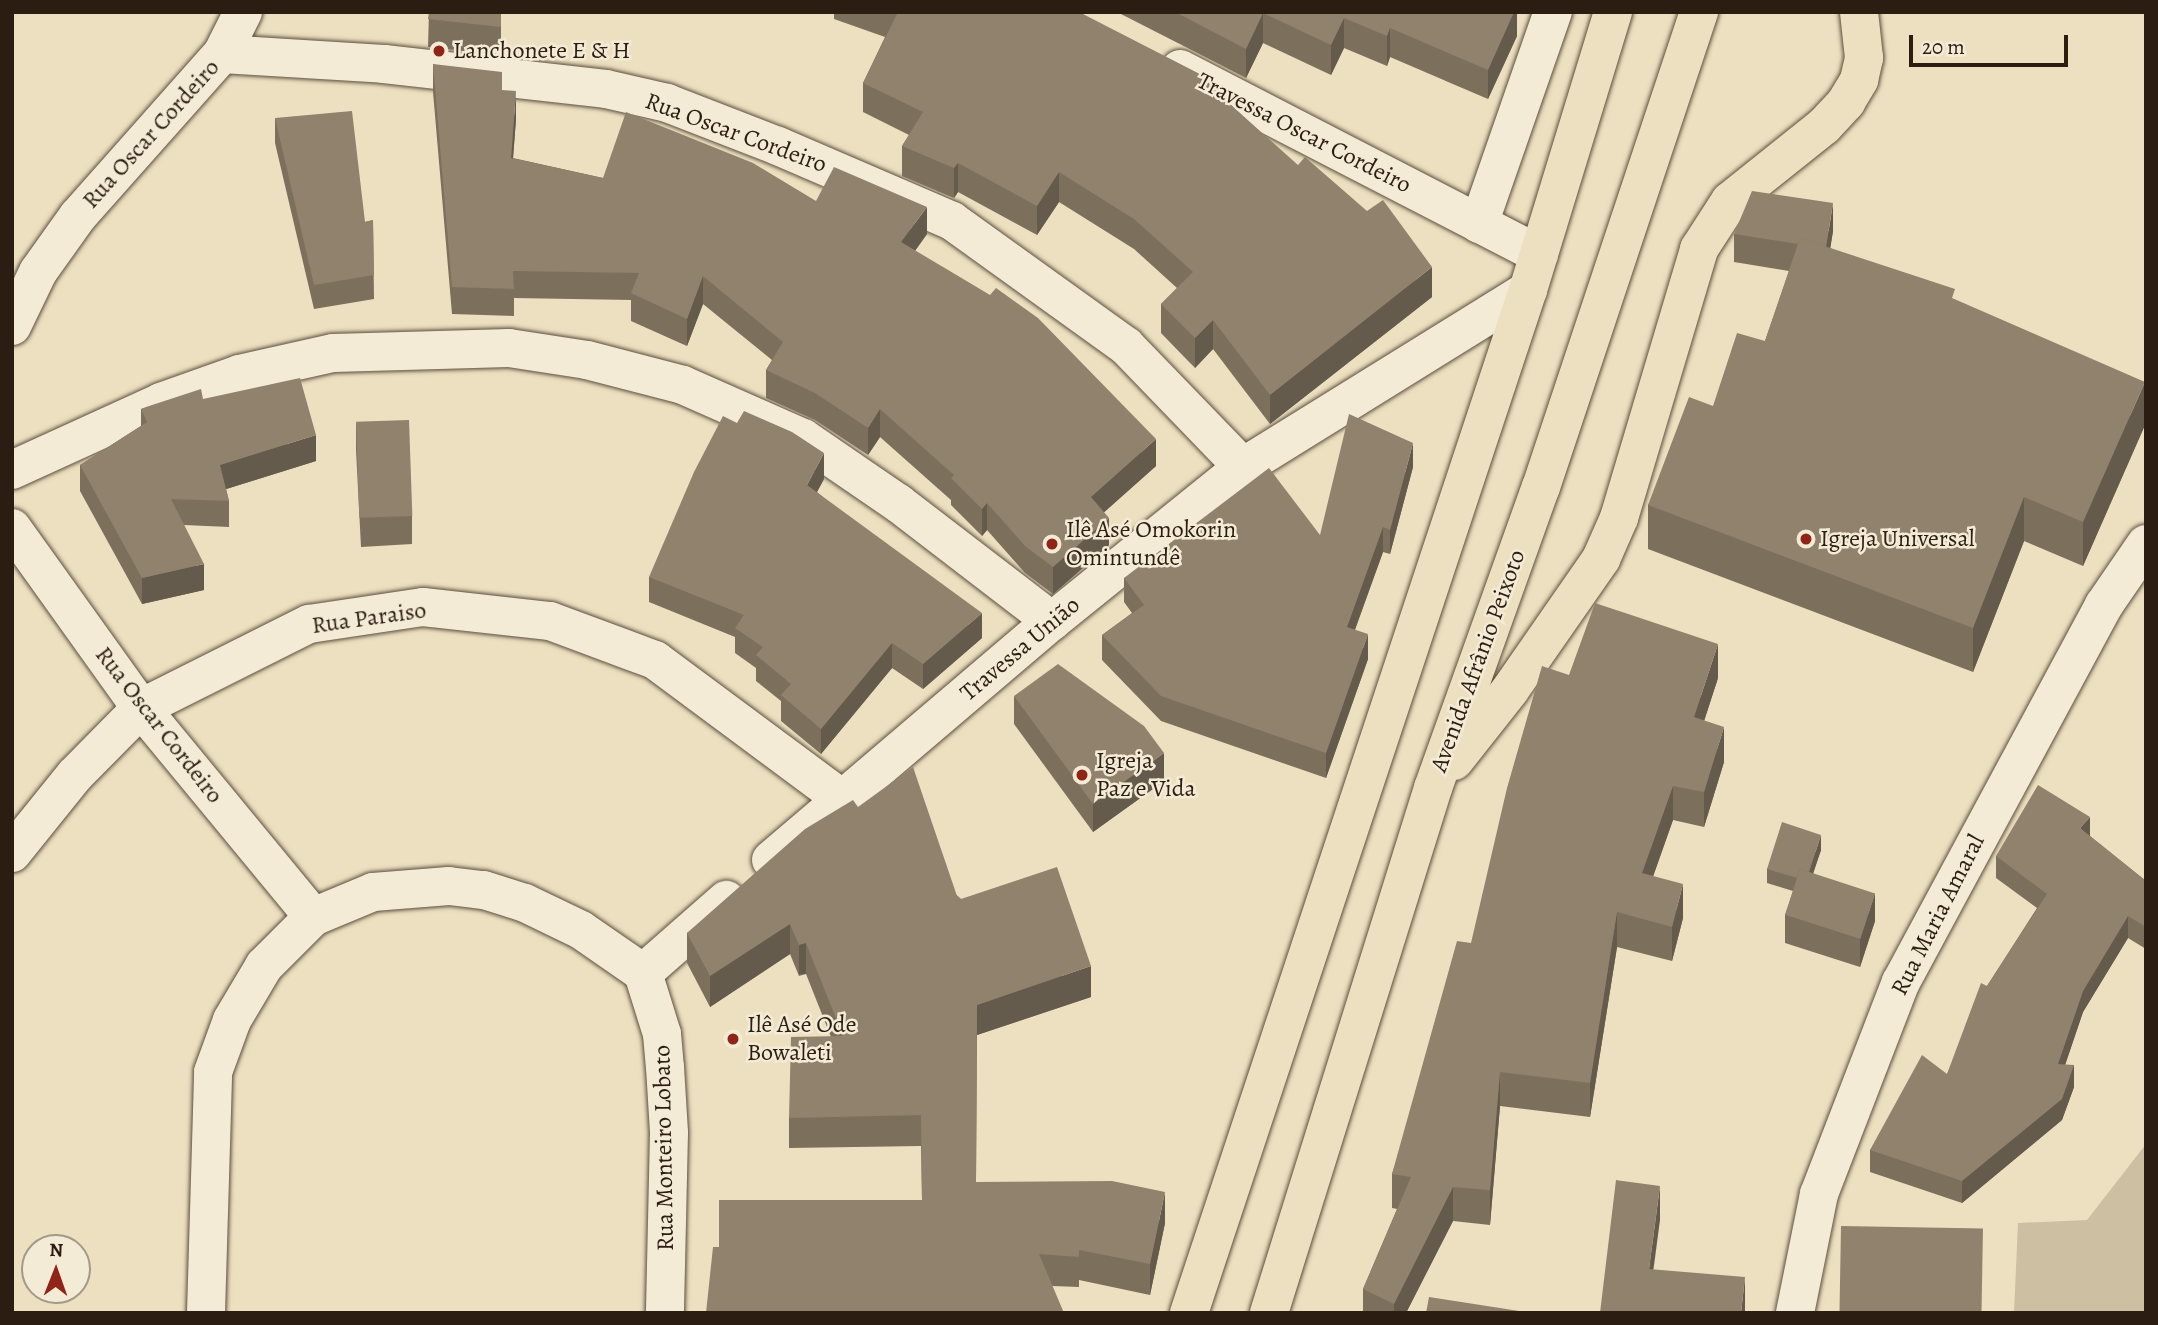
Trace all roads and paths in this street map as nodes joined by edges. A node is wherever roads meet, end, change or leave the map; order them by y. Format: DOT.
graph roads {
  1 [pos="243,12"];
  2 [pos="1553,12"];
  3 [pos="1613,12"];
  4 [pos="1699,12"];
  5 [pos="1859,12"];
  6 [pos="1144,51"];
  7 [pos="222,54"];
  8 [pos="1479,223"];
  9 [pos="1539,254"];
  10 [pos="1528,290"];
  11 [pos="12,326"];
  12 [pos="1243,467"];
  13 [pos="12,470"];
  14 [pos="12,528"];
  15 [pos="2146,544"];
  16 [pos="1052,621"];
  17 [pos="141,708"];
  18 [pos="1433,788"];
  19 [pos="841,798"];
  20 [pos="12,853"];
  21 [pos="313,917"];
  22 [pos="643,973"];
  23 [pos="206,1313"];
  24 [pos="665,1313"];
  25 [pos="1189,1313"];
  26 [pos="1269,1313"];
  27 [pos="1795,1313"];
  1 -- 7 [label="street"];
  2 -- 8 [label="street"];
  3 -- 9 [label="main road"];
  4 -- 18 [label="main road, Avenida Afrânio Peixoto"];
  5 -- 18 [label="main road"];
  6 -- 8 [label="street, Travessa Oscar Cordeiro"];
  7 -- 11 [label="street, Rua Oscar Cordeiro"];
  7 -- 12 [label="street, Rua Oscar Cordeiro"];
  8 -- 9 [label="street, Travessa Oscar Cordeiro"];
  9 -- 10 [label="main road"];
  10 -- 12 [label="street, Travessa União"];
  10 -- 25 [label="main road"];
  12 -- 16 [label="street, Travessa União"];
  13 -- 16 [label="street"];
  14 -- 17 [label="street, Rua Oscar Cordeiro"];
  15 -- 27 [label="street, Rua Maria Amaral"];
  16 -- 19 [label="street, Travessa União"];
  17 -- 19 [label="street, Rua Paraiso"];
  17 -- 20 [label="street, Rua Paraiso"];
  17 -- 21 [label="street, Rua Oscar Cordeiro"];
  18 -- 26 [label="main road, Avenida Afrânio Peixoto"];
  19 -- 22 [label="street, Travessa União"];
  21 -- 22 [label="street"];
  21 -- 23 [label="street"];
  22 -- 24 [label="street, Rua Monteiro Lobato"];
}
